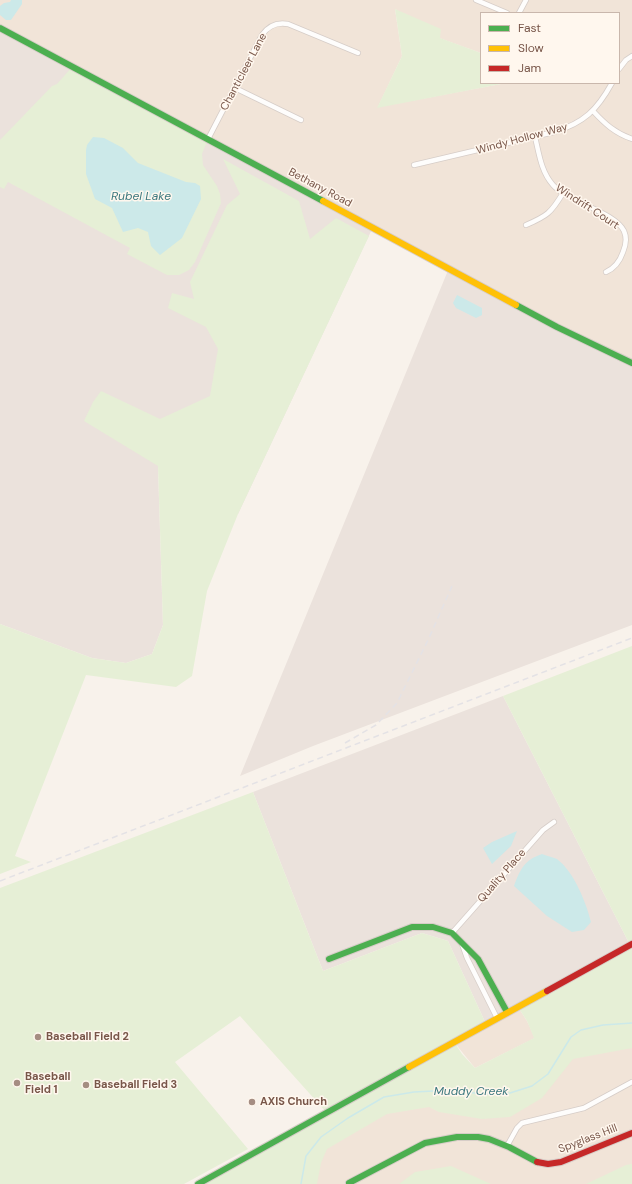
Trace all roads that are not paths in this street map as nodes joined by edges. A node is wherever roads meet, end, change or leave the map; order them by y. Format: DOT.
graph roads {
  1 [pos="476,0"];
  2 [pos="526,0"];
  3 [pos="504,12"];
  4 [pos="520,12"];
  5 [pos="0,28"];
  6 [pos="358,54"];
  7 [pos="632,56"];
  8 [pos="620,68"];
  9 [pos="611,84"];
  10 [pos="235,88"];
  11 [pos="593,111"];
  12 [pos="301,120"];
  13 [pos="535,137"];
  14 [pos="208,139"];
  15 [pos="632,140"];
  16 [pos="414,165"];
  17 [pos="563,193"];
  18 [pos="526,225"];
  19 [pos="606,272"];
  20 [pos="632,363"];
  21 [pos="554,822"];
  22 [pos="452,933"];
  23 [pos="462,942"];
  24 [pos="632,944"];
  25 [pos="328,959"];
  26 [pos="507,1012"];
  27 [pos="497,1018"];
  28 [pos="632,1082"];
  29 [pos="632,1133"];
  30 [pos="507,1146"];
  31 [pos="349,1183"];
  32 [pos="198,1184"];
  1 -- 3 [label="street"];
  2 -- 4 [label="street"];
  5 -- 14 [label="main road, Bethany Road"];
  6 -- 10 [label="street, Chanticleer Lane"];
  7 -- 8 [label="street"];
  9 -- 11 [label="street, Windy Hollow Way"];
  10 -- 12 [label="street"];
  10 -- 14 [label="street, Chanticleer Lane"];
  11 -- 13 [label="street, Windy Hollow Way"];
  11 -- 15 [label="street"];
  13 -- 16 [label="street, Windy Hollow Way"];
  13 -- 17 [label="street, Windrift Court"];
  14 -- 20 [label="main road, Bethany Road"];
  17 -- 18 [label="street"];
  17 -- 19 [label="street, Windrift Court"];
  21 -- 22 [label="street, Quality Place"];
  22 -- 23 [label="main road"];
  22 -- 25 [label="main road"];
  23 -- 26 [label="main road"];
  23 -- 27 [label="street"];
  24 -- 26 [label="main road"];
  26 -- 27 [label="main road"];
  27 -- 32 [label="main road"];
  28 -- 30 [label="street"];
  29 -- 30 [label="main road, Spyglass Hill"];
  30 -- 31 [label="main road, Spyglass Hill"];
}
